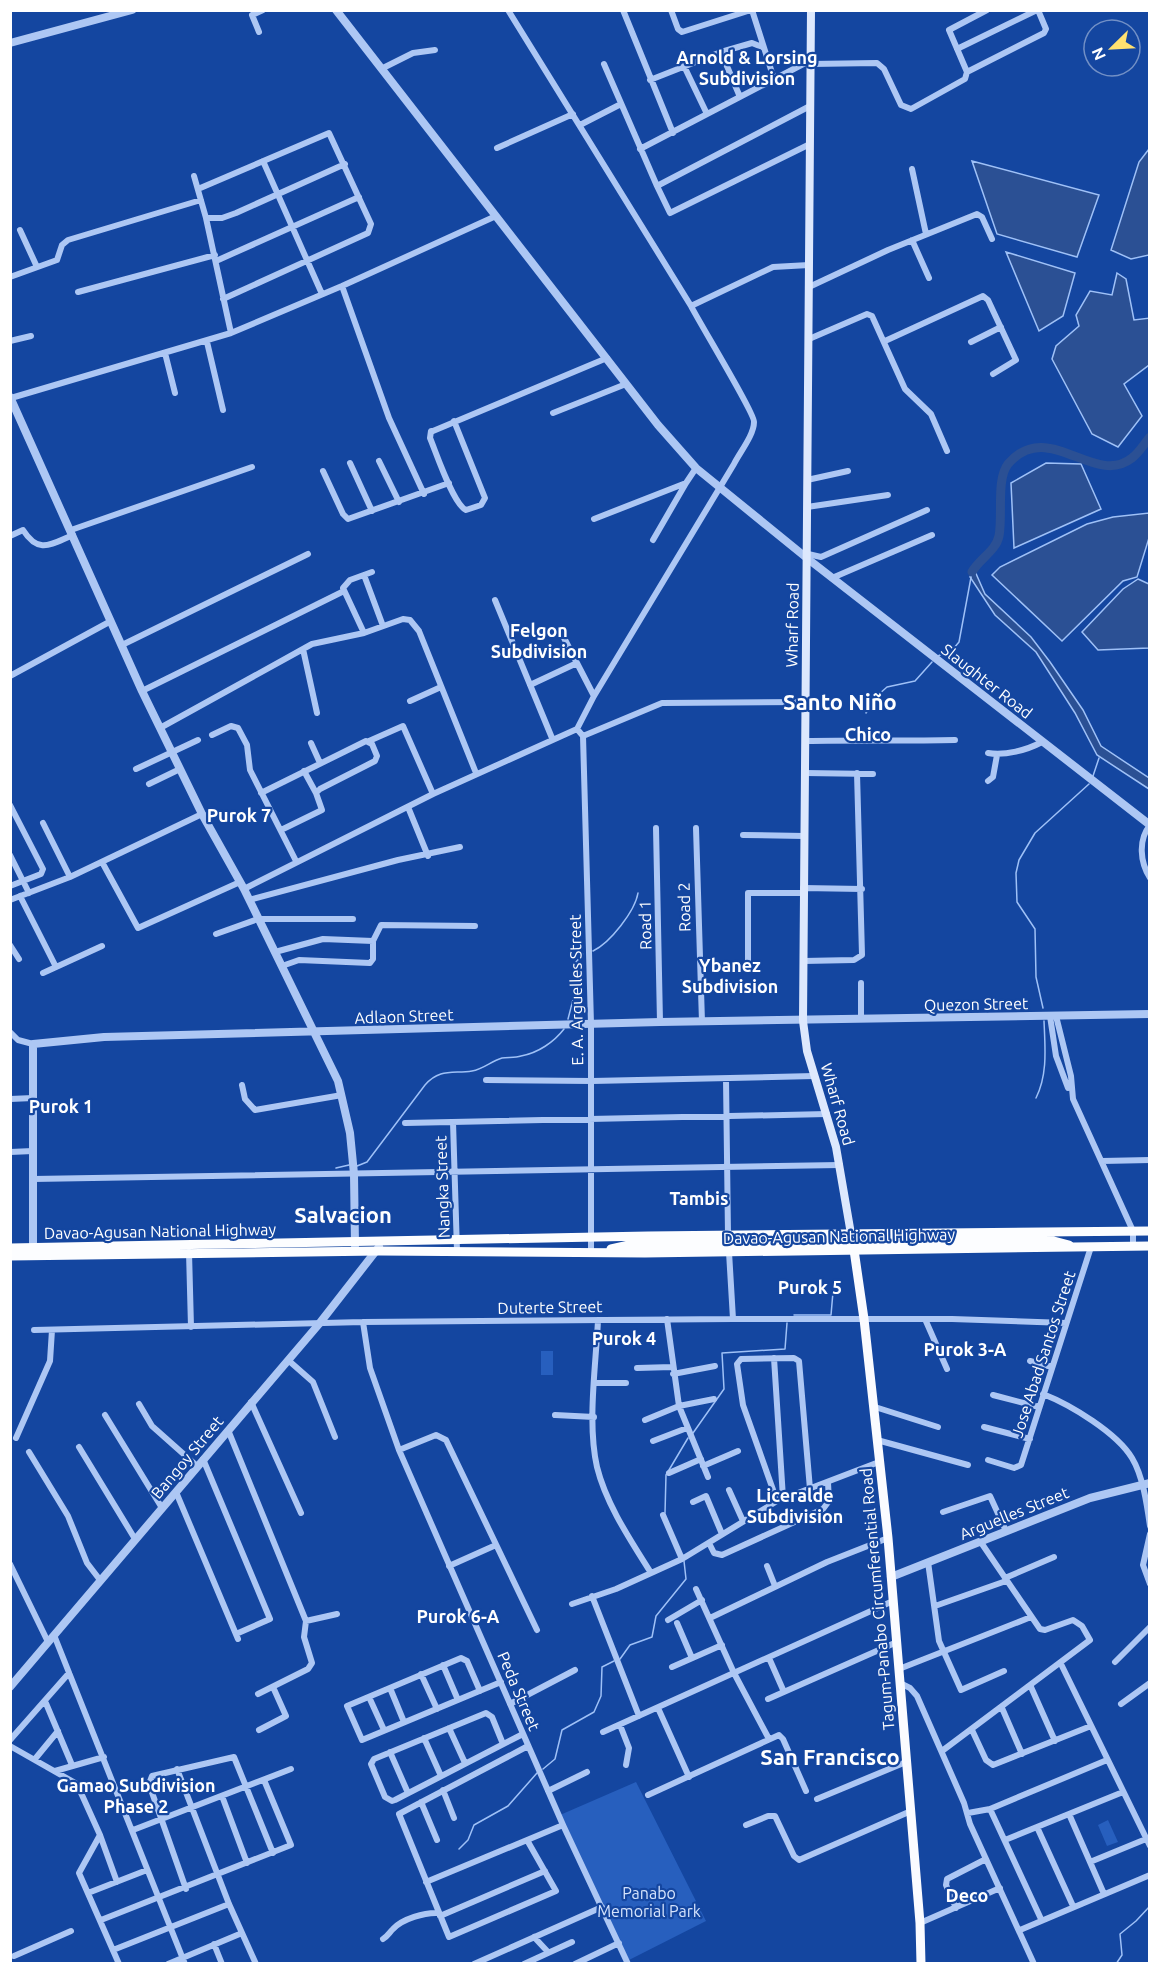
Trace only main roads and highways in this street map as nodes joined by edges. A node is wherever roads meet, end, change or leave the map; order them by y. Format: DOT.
graph roads {
  1 [pos="811,10"];
  2 [pos="1080,1231"];
  3 [pos="1149,1231"];
  4 [pos="851,1234"];
  5 [pos="594,1237"];
  6 [pos="496,1240"];
  7 [pos="1050,1240"];
  8 [pos="629,1245"];
  9 [pos="1149,1246"];
  10 [pos="379,1247"];
  11 [pos="10,1248"];
  12 [pos="1080,1248"];
  13 [pos="854,1251"];
  14 [pos="33,1252"];
  15 [pos="496,1252"];
  16 [pos="594,1253"];
  17 [pos="10,1256"];
  18 [pos="921,1964"];
  1 -- 4 [label="main road, Wharf Road"];
  2 -- 3 [label="highway, Davao-Agusan National Highway"];
  2 -- 4 [label="highway, Davao-Agusan National Highway"];
  2 -- 7 [label="highway, Davao-Agusan National Highway"];
  4 -- 5 [label="highway, Davao-Agusan National Highway"];
  4 -- 13 [label="main road, Tagum-Panabo Circumferential Road"];
  5 -- 6 [label="highway, Davao-Agusan National Highway"];
  5 -- 8 [label="highway, Davao-Agusan National Highway"];
  6 -- 10 [label="highway, Davao-Agusan National Highway"];
  6 -- 15 [label="highway"];
  7 -- 8 [label="highway, Davao-Agusan National Highway, bridge"];
  7 -- 12 [label="highway, Davao-Agusan National Highway"];
  8 -- 16 [label="highway, Davao-Agusan National Highway"];
  9 -- 12 [label="highway, Davao-Agusan National Highway"];
  10 -- 14 [label="highway, Davao-Agusan National Highway"];
  10 -- 15 [label="highway, Davao-Agusan National Highway"];
  11 -- 14 [label="highway, Davao-Agusan National Highway"];
  12 -- 13 [label="highway, Davao-Agusan National Highway"];
  13 -- 16 [label="highway, Davao-Agusan National Highway"];
  13 -- 18 [label="main road, Tagum-Panabo Circumferential Road"];
  14 -- 17 [label="highway, Davao-Agusan National Highway"];
  15 -- 16 [label="highway, Davao-Agusan National Highway"];
}
